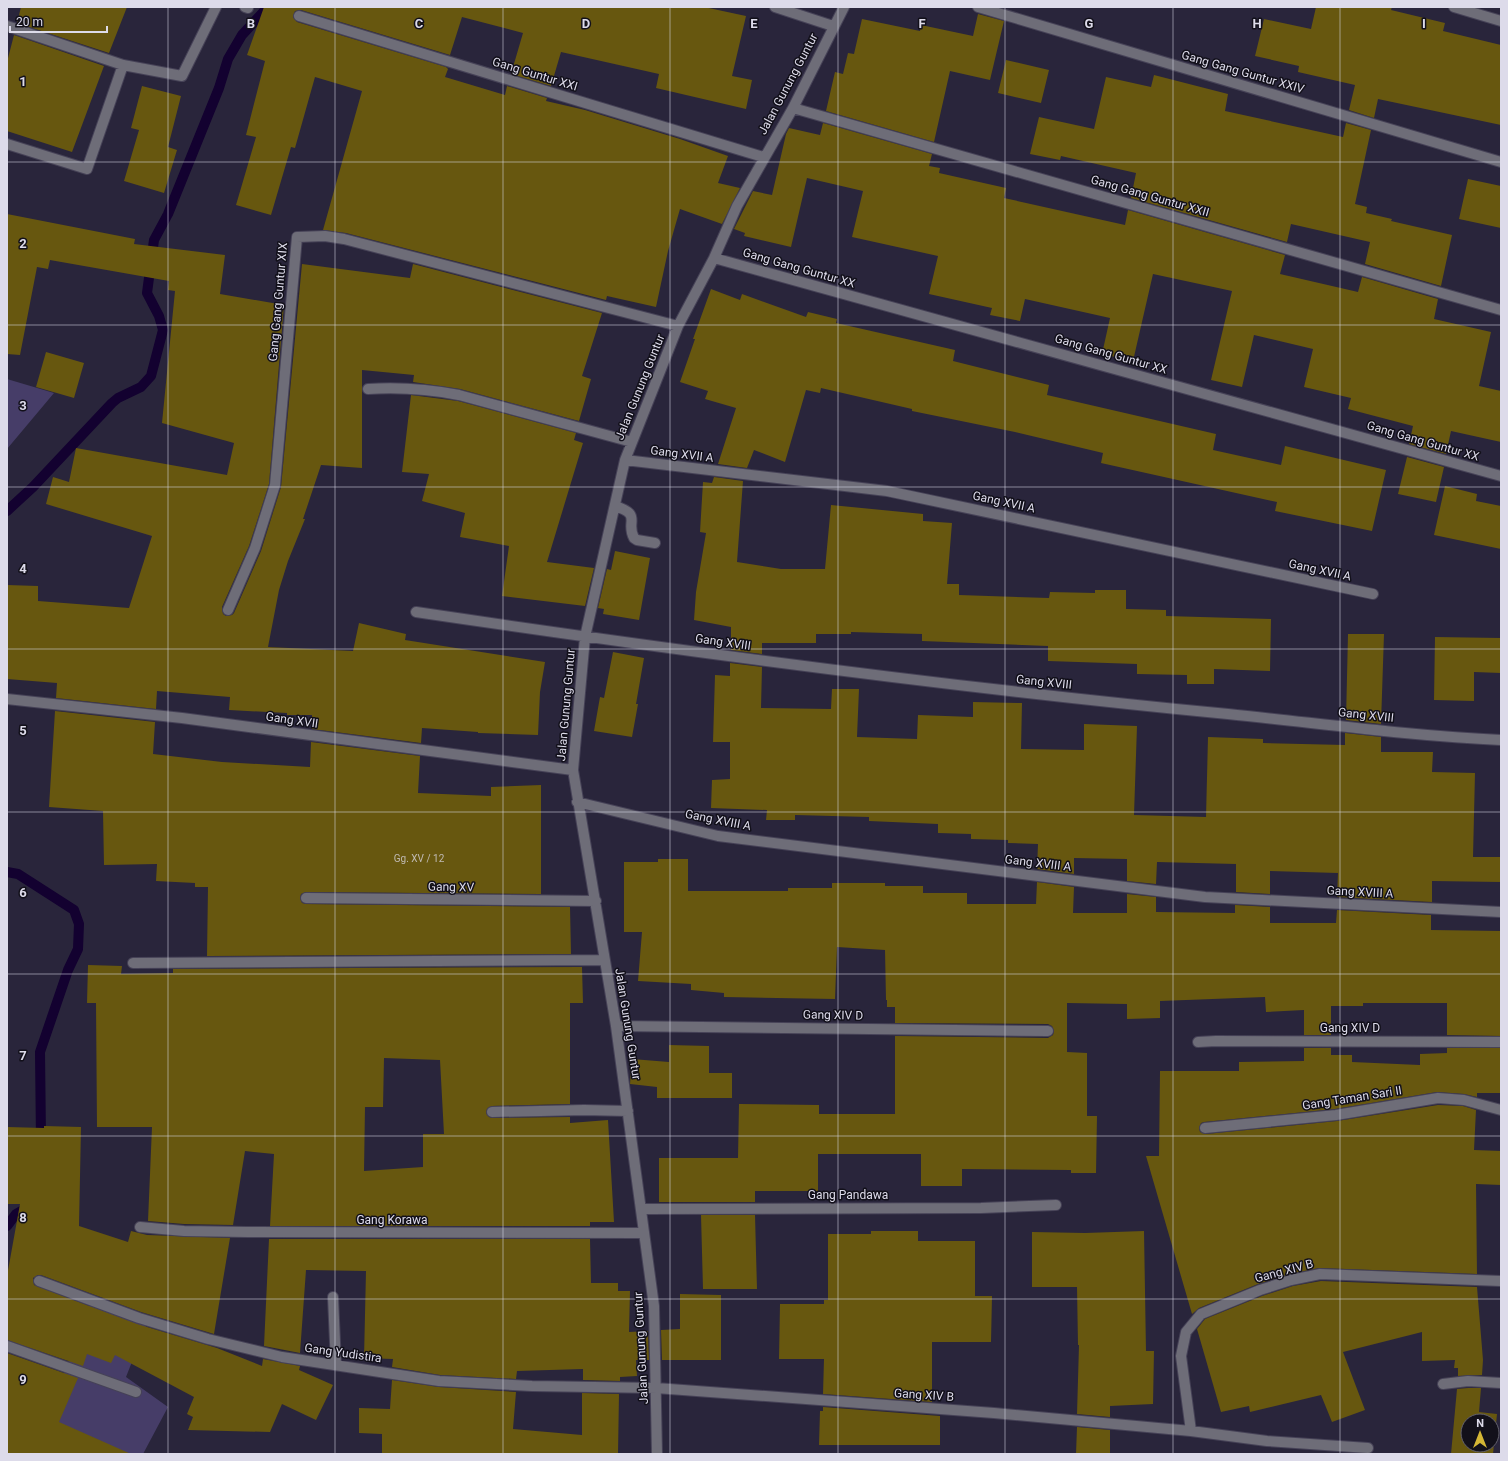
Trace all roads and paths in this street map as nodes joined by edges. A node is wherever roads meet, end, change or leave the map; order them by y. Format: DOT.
graph roads {
  1 [pos="216,7"];
  2 [pos="775,7"];
  3 [pos="844,7"];
  4 [pos="978,7"];
  5 [pos="1454,7"];
  6 [pos="300,16"];
  7 [pos="1501,21"];
  8 [pos="7,26"];
  9 [pos="833,26"];
  10 [pos="123,65"];
  11 [pos="792,108"];
  12 [pos="7,144"];
  13 [pos="763,157"];
  14 [pos="1501,162"];
  15 [pos="714,258"];
  16 [pos="1501,310"];
  17 [pos="678,326"];
  18 [pos="368,388"];
  19 [pos="632,442"];
  20 [pos="625,460"];
  21 [pos="1501,476"];
  22 [pos="615,506"];
  23 [pos="655,543"];
  24 [pos="1373,594"];
  25 [pos="228,610"];
  26 [pos="416,612"];
  27 [pos="585,637"];
  28 [pos="7,699"];
  29 [pos="1501,740"];
  30 [pos="573,770"];
  31 [pos="577,802"];
  32 [pos="306,898"];
  33 [pos="596,901"];
  34 [pos="1501,912"];
  35 [pos="605,960"];
  36 [pos="133,964"];
  37 [pos="616,1026"];
  38 [pos="1048,1031"];
  39 [pos="1198,1042"];
  40 [pos="1501,1042"];
  41 [pos="1501,1110"];
  42 [pos="628,1111"];
  43 [pos="492,1112"];
  44 [pos="1205,1128"];
  45 [pos="1056,1205"];
  46 [pos="641,1209"];
  47 [pos="140,1226"];
  48 [pos="644,1233"];
  49 [pos="39,1281"];
  50 [pos="1501,1281"];
  51 [pos="333,1297"];
  52 [pos="7,1346"];
  53 [pos="336,1365"];
  54 [pos="1501,1383"];
  55 [pos="1443,1384"];
  56 [pos="656,1388"];
  57 [pos="136,1392"];
  58 [pos="1190,1431"];
  59 [pos="1368,1448"];
  60 [pos="657,1454"];
  1 -- 10 [label="street"];
  2 -- 9 [label="street"];
  3 -- 9 [label="street, Jalan Gunung Guntur"];
  4 -- 14 [label="street, Gang Gang Guntur XXIV"];
  5 -- 7 [label="street"];
  6 -- 13 [label="street, Gang Guntur XXI"];
  8 -- 10 [label="street"];
  9 -- 11 [label="street, Jalan Gunung Guntur"];
  10 -- 12 [label="street"];
  11 -- 13 [label="street, Jalan Gunung Guntur"];
  11 -- 16 [label="street, Gang Gang Guntur XXII"];
  13 -- 15 [label="street, Jalan Gunung Guntur"];
  15 -- 17 [label="street, Jalan Gunung Guntur"];
  15 -- 21 [label="street, Gang Gang Guntur XX"];
  17 -- 19 [label="street, Jalan Gunung Guntur"];
  17 -- 25 [label="street, Gang Gang Guntur XIX"];
  18 -- 19 [label="street"];
  19 -- 20 [label="street, Jalan Gunung Guntur"];
  20 -- 22 [label="street, Jalan Gunung Guntur"];
  20 -- 24 [label="street, Gang XVII A"];
  22 -- 23 [label="street"];
  22 -- 27 [label="street, Jalan Gunung Guntur"];
  26 -- 27 [label="street, Gang XVIII"];
  27 -- 29 [label="street, Gang XVIII"];
  27 -- 30 [label="street, Jalan Gunung Guntur"];
  28 -- 30 [label="street, Gang XVII"];
  30 -- 31 [label="street, Jalan Gunung Guntur"];
  31 -- 33 [label="street, Jalan Gunung Guntur"];
  31 -- 34 [label="street, Gang XVIII A"];
  32 -- 33 [label="street, Gang XV"];
  33 -- 35 [label="street, Jalan Gunung Guntur"];
  35 -- 36 [label="street"];
  35 -- 37 [label="street, Jalan Gunung Guntur"];
  37 -- 38 [label="street, Gang XIV D"];
  37 -- 42 [label="street, Jalan Gunung Guntur"];
  39 -- 40 [label="street, Gang XIV D"];
  41 -- 44 [label="street, Gang Taman Sari II"];
  42 -- 43 [label="street"];
  42 -- 46 [label="street, Jalan Gunung Guntur"];
  45 -- 46 [label="street, Gang Pandawa"];
  46 -- 48 [label="street, Jalan Gunung Guntur"];
  47 -- 48 [label="street, Gang Korawa"];
  48 -- 56 [label="street, Jalan Gunung Guntur"];
  49 -- 53 [label="street, Gang Yudistira"];
  50 -- 58 [label="street, Gang XIV B"];
  51 -- 53 [label="street"];
  52 -- 57 [label="street"];
  53 -- 56 [label="street, Gang Yudistira"];
  54 -- 55 [label="street"];
  56 -- 58 [label="street, Gang XIV B"];
  56 -- 60 [label="street, Jalan Gunung Guntur"];
  58 -- 59 [label="street, Gang XIV B"];
}
